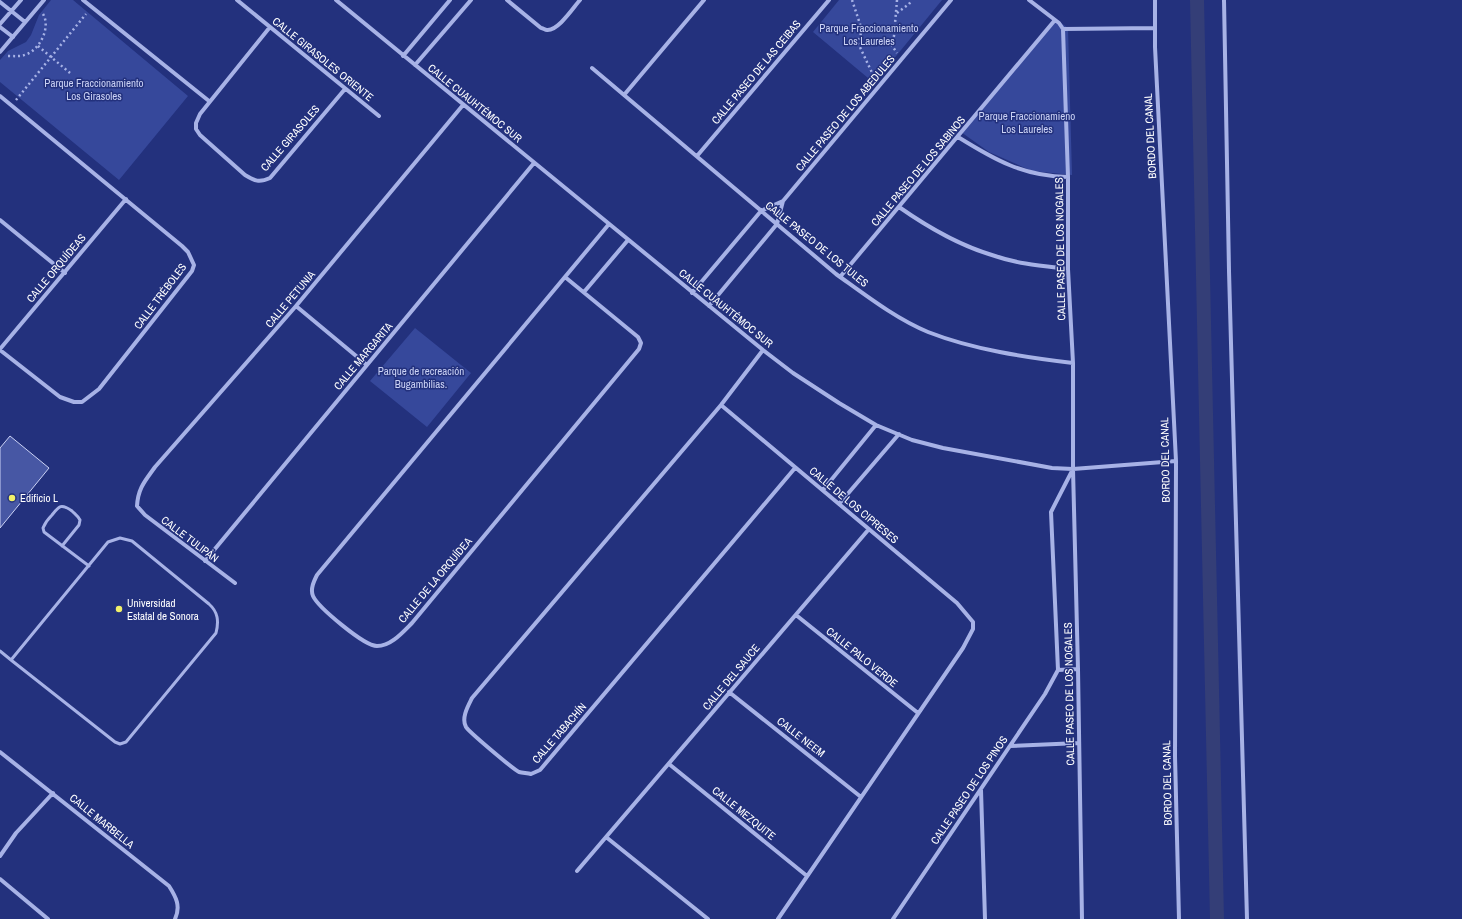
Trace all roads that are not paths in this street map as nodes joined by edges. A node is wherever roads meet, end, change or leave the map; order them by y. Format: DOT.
graph roads {
  1 [pos="21,0"];
  2 [pos="44,0"];
  3 [pos="83,0"];
  4 [pos="237,0"];
  5 [pos="336,0"];
  6 [pos="450,0"];
  7 [pos="471,0"];
  8 [pos="507,0"];
  9 [pos="580,0"];
  10 [pos="704,0"];
  11 [pos="829,0"];
  12 [pos="951,0"];
  13 [pos="1029,0"];
  14 [pos="1155,0"];
  15 [pos="1224,0"];
  16 [pos="0,2"];
  17 [pos="12,11"];
  18 [pos="1055,20"];
  19 [pos="25,22"];
  20 [pos="0,26"];
  21 [pos="270,27"];
  22 [pos="1155,28"];
  23 [pos="1063,29"];
  24 [pos="13,37"];
  25 [pos="0,52"];
  26 [pos="403,56"];
  27 [pos="415,65"];
  28 [pos="592,68"];
  29 [pos="345,88"];
  30 [pos="624,95"];
  31 [pos="0,96"];
  32 [pos="209,101"];
  33 [pos="463,105"];
  34 [pos="379,116"];
  35 [pos="958,137"];
  36 [pos="697,156"];
  37 [pos="534,164"];
  38 [pos="1068,177"];
  39 [pos="126,199"];
  40 [pos="782,201"];
  41 [pos="899,207"];
  42 [pos="761,211"];
  43 [pos="0,220"];
  44 [pos="609,224"];
  45 [pos="777,224"];
  46 [pos="628,240"];
  47 [pos="1068,269"];
  48 [pos="65,273"];
  49 [pos="565,276"];
  50 [pos="840,277"];
  51 [pos="584,292"];
  52 [pos="692,292"];
  53 [pos="296,306"];
  54 [pos="709,306"];
  55 [pos="0,349"];
  56 [pos="763,350"];
  57 [pos="1073,363"];
  58 [pos="367,365"];
  59 [pos="720,405"];
  60 [pos="876,425"];
  61 [pos="899,434"];
  62 [pos="1176,461"];
  63 [pos="795,468"];
  64 [pos="1073,469"];
  65 [pos="823,490"];
  66 [pos="840,504"];
  67 [pos="137,506"];
  68 [pos="869,529"];
  69 [pos="62,546"];
  70 [pos="205,561"];
  71 [pos="89,566"];
  72 [pos="235,583"];
  73 [pos="796,615"];
  74 [pos="0,651"];
  75 [pos="11,660"];
  76 [pos="1078,669"];
  77 [pos="1058,670"];
  78 [pos="729,692"];
  79 [pos="918,713"];
  80 [pos="1079,743"];
  81 [pos="1010,746"];
  82 [pos="0,752"];
  83 [pos="4,755"];
  84 [pos="0,760"];
  85 [pos="669,764"];
  86 [pos="981,790"];
  87 [pos="53,793"];
  88 [pos="861,797"];
  89 [pos="606,837"];
  90 [pos="0,856"];
  91 [pos="577,871"];
  92 [pos="808,876"];
  93 [pos="0,879"];
  94 [pos="48,919"];
  95 [pos="175,919"];
  96 [pos="708,919"];
  97 [pos="778,919"];
  98 [pos="893,919"];
  99 [pos="985,919"];
  100 [pos="1082,919"];
  101 [pos="1179,919"];
  102 [pos="1248,919"];
  1 -- 17 [label="street"];
  2 -- 19 [label="street"];
  3 -- 32 [label="street"];
  4 -- 21 [label="street, CALLE GIRASOLES ORIENTE"];
  5 -- 26 [label="street, CALLE CUAUHTÉMOC SUR"];
  6 -- 26 [label="street"];
  7 -- 27 [label="street"];
  8 -- 9 [label="street"];
  10 -- 30 [label="street"];
  11 -- 36 [label="street, CALLE PASEO DE LAS CEIBAS"];
  12 -- 40 [label="street, CALLE PASEO DE LOS ABEDULES"];
  13 -- 18 [label="street"];
  14 -- 22 [label="street, BORDO DEL CANAL"];
  15 -- 102 [label="street"];
  16 -- 17 [label="street"];
  17 -- 19 [label="street"];
  17 -- 20 [label="street"];
  18 -- 23 [label="street"];
  18 -- 35 [label="street, CALLE PASEO DE LOS SABINOS"];
  19 -- 24 [label="street"];
  20 -- 24 [label="street"];
  21 -- 29 [label="street, CALLE GIRASOLES ORIENTE"];
  21 -- 32 [label="street, CALLE GIRASOLES"];
  22 -- 23 [label="street"];
  22 -- 62 [label="street, BORDO DEL CANAL"];
  23 -- 38 [label="street, CALLE PASEO DE LOS NOGALES"];
  24 -- 25 [label="street"];
  26 -- 27 [label="street, CALLE CUAUHTÉMOC SUR"];
  27 -- 33 [label="street, CALLE CUAUHTÉMOC SUR"];
  28 -- 30 [label="street, CALLE PASEO DE LOS TULES"];
  29 -- 32 [label="street, CALLE GIRASOLES"];
  29 -- 34 [label="street, CALLE GIRASOLES ORIENTE"];
  30 -- 36 [label="street, CALLE PASEO DE LOS TULES"];
  31 -- 39 [label="street, CALLE TRÉBOLES"];
  33 -- 37 [label="street, CALLE CUAUHTÉMOC SUR"];
  33 -- 53 [label="street, CALLE PETUNIA"];
  35 -- 38 [label="street"];
  35 -- 41 [label="street, CALLE PASEO DE LOS SABINOS"];
  36 -- 42 [label="street, CALLE PASEO DE LOS TULES"];
  37 -- 44 [label="street, CALLE CUAUHTÉMOC SUR"];
  37 -- 58 [label="street, CALLE MARGARITA"];
  38 -- 47 [label="street, CALLE PASEO DE LOS NOGALES"];
  39 -- 48 [label="street, CALLE ORQUÍDEAS"];
  39 -- 55 [label="street, CALLE TRÉBOLES"];
  40 -- 42 [label="street, CALLE PASEO DE LOS ABEDULES"];
  40 -- 45 [label="street, CALLE PASEO DE LOS ABEDULES"];
  41 -- 47 [label="street"];
  41 -- 50 [label="street, CALLE PASEO DE LOS SABINOS"];
  42 -- 45 [label="street, CALLE PASEO DE LOS TULES"];
  42 -- 52 [label="street, CALLE PASEO DE LOS ABEDULES"];
  43 -- 48 [label="street"];
  44 -- 46 [label="street, CALLE CUAUHTÉMOC SUR"];
  44 -- 49 [label="street, CALLE DE LA ORQUÍDEA"];
  45 -- 50 [label="street, CALLE PASEO DE LOS TULES"];
  45 -- 54 [label="street, CALLE PASEO DE LOS ABEDULES"];
  46 -- 51 [label="street"];
  46 -- 52 [label="street, CALLE CUAUHTÉMOC SUR"];
  47 -- 57 [label="street, CALLE PASEO DE LOS NOGALES"];
  48 -- 55 [label="street, CALLE ORQUÍDEAS"];
  49 -- 51 [label="street, CALLE DE LA ORQUÍDEA"];
  49 -- 51 [label="street, CALLE DE LA ORQUÍDEA"];
  50 -- 57 [label="street, CALLE PASEO DE LOS TULES"];
  52 -- 54 [label="street, CALLE CUAUHTÉMOC SUR"];
  53 -- 58 [label="street"];
  53 -- 67 [label="street, CALLE PETUNIA"];
  54 -- 56 [label="street, CALLE CUAUHTÉMOC SUR"];
  56 -- 59 [label="street, CALLE TABACHÍN"];
  56 -- 60 [label="street, CALLE CUAUHTÉMOC SUR"];
  57 -- 64 [label="street, CALLE PASEO DE LOS NOGALES"];
  58 -- 70 [label="street, CALLE MARGARITA"];
  59 -- 63 [label="street, CALLE DE LOS CIPRESES"];
  59 -- 63 [label="street, CALLE TABACHÍN"];
  60 -- 61 [label="street, CALLE CUAUHTÉMOC SUR"];
  60 -- 65 [label="street"];
  61 -- 64 [label="street, CALLE CUAUHTÉMOC SUR"];
  61 -- 66 [label="street"];
  62 -- 64 [label="street, CALLE CUAUHTÉMOC SUR"];
  62 -- 101 [label="street, BORDO DEL CANAL"];
  63 -- 65 [label="street, CALLE DE LOS CIPRESES"];
  64 -- 76 [label="street, CALLE PASEO DE LOS NOGALES"];
  64 -- 77 [label="street, CALLE PASEO DE LOS NOGALES"];
  65 -- 66 [label="street, CALLE DE LOS CIPRESES"];
  66 -- 68 [label="street, CALLE DE LOS CIPRESES"];
  67 -- 70 [label="street, CALLE TULIPÁN"];
  68 -- 73 [label="street, CALLE DEL SAUCE"];
  68 -- 79 [label="street, CALLE DE LOS CIPRESES"];
  69 -- 69 [label="lane"];
  69 -- 71 [label="lane"];
  70 -- 72 [label="street, CALLE TULIPÁN"];
  71 -- 75 [label="lane"];
  71 -- 75 [label="lane"];
  73 -- 78 [label="street, CALLE DEL SAUCE"];
  73 -- 79 [label="street, CALLE PALO VERDE"];
  74 -- 75 [label="lane"];
  76 -- 77 [label="street"];
  76 -- 80 [label="street, CALLE PASEO DE LOS NOGALES"];
  77 -- 81 [label="street, CALLE PASEO DE LOS PINOS"];
  78 -- 85 [label="street, CALLE DEL SAUCE"];
  78 -- 88 [label="street, CALLE NEEM"];
  79 -- 88 [label="street"];
  80 -- 81 [label="street"];
  80 -- 100 [label="street, CALLE PASEO DE LOS NOGALES"];
  81 -- 86 [label="street, CALLE PASEO DE LOS PINOS"];
  82 -- 83 [label="street, CALLE MARBELLA"];
  83 -- 84 [label="street"];
  83 -- 87 [label="street, CALLE MARBELLA"];
  85 -- 89 [label="street, CALLE DEL SAUCE"];
  85 -- 92 [label="street, CALLE MEZQUITE"];
  86 -- 98 [label="street, CALLE PASEO DE LOS PINOS"];
  86 -- 99 [label="street"];
  87 -- 90 [label="street"];
  87 -- 95 [label="street, CALLE MARBELLA"];
  88 -- 92 [label="street"];
  89 -- 91 [label="street, CALLE DEL SAUCE"];
  89 -- 96 [label="street"];
  92 -- 97 [label="street"];
  93 -- 94 [label="street"];
}
